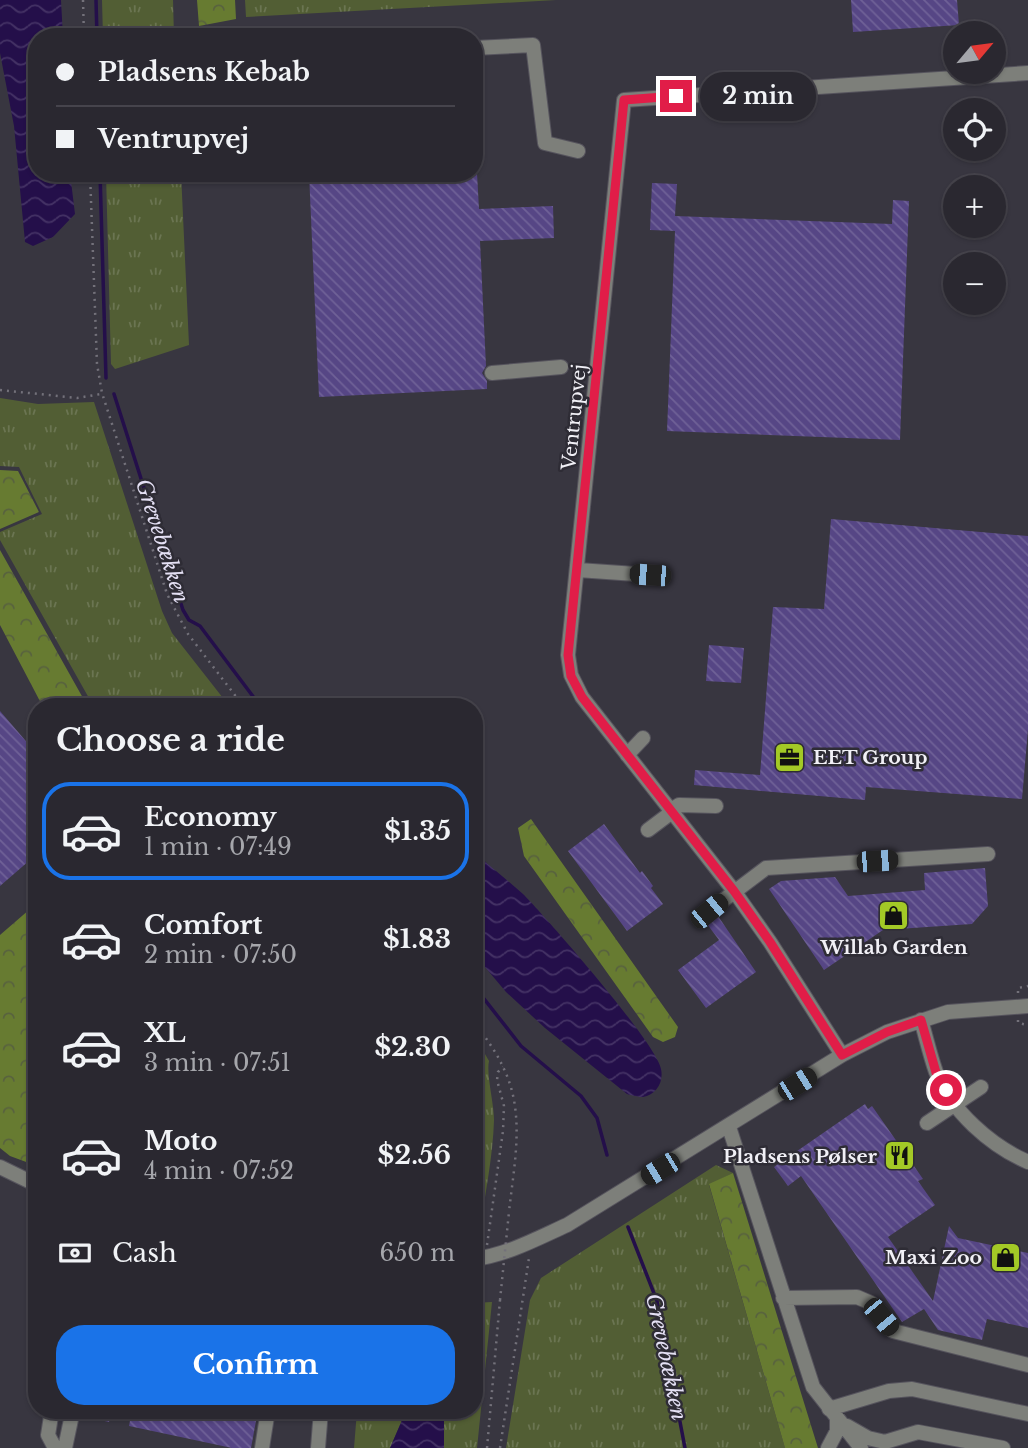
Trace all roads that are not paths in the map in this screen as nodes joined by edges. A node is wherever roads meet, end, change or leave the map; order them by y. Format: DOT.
graph roads {
  1 [pos="483,48"];
  2 [pos="1028,74"];
  3 [pos="578,151"];
  4 [pos="561,367"];
  5 [pos="492,373"];
  6 [pos="578,570"];
  7 [pos="650,575"];
  8 [pos="643,737"];
  9 [pos="626,755"];
  10 [pos="716,806"];
  11 [pos="672,811"];
  12 [pos="648,830"];
  13 [pos="988,854"];
  14 [pos="734,891"];
  15 [pos="709,911"];
  16 [pos="1028,1006"];
  17 [pos="921,1020"];
  18 [pos="842,1055"];
  19 [pos="981,1087"];
  20 [pos="955,1104"];
  21 [pos="928,1123"];
  22 [pos="729,1127"];
  23 [pos="1028,1162"];
  24 [pos="0,1167"];
  25 [pos="28,1181"];
  26 [pos="483,1257"];
  27 [pos="783,1298"];
  28 [pos="1028,1365"];
  29 [pos="833,1414"];
  30 [pos="1028,1414"];
  31 [pos="50,1419"];
  32 [pos="71,1419"];
  33 [pos="267,1419"];
  34 [pos="320,1419"];
  35 [pos="55,1448"];
  36 [pos="65,1448"];
  37 [pos="262,1448"];
  38 [pos="318,1448"];
  39 [pos="828,1448"];
  40 [pos="861,1448"];
  41 [pos="1003,1448"];
  1 -- 3 [label="street"];
  2 -- 6 [label="street, Ventrupvej"];
  4 -- 5 [label="street"];
  6 -- 7 [label="street"];
  6 -- 9 [label="street, Ventrupvej"];
  8 -- 9 [label="street"];
  9 -- 11 [label="street, Ventrupvej"];
  10 -- 11 [label="street"];
  11 -- 12 [label="street"];
  11 -- 14 [label="street, Ventrupvej"];
  13 -- 14 [label="street"];
  14 -- 15 [label="street"];
  14 -- 18 [label="street, Ventrupvej"];
  16 -- 17 [label="street"];
  17 -- 18 [label="street"];
  17 -- 20 [label="street"];
  18 -- 22 [label="street"];
  19 -- 20 [label="street"];
  20 -- 21 [label="street"];
  20 -- 23 [label="street"];
  22 -- 26 [label="street"];
  22 -- 27 [label="street"];
  24 -- 25 [label="street"];
  27 -- 28 [label="street"];
  27 -- 29 [label="street"];
  29 -- 30 [label="street"];
  29 -- 39 [label="street"];
  29 -- 40 [label="street"];
  29 -- 41 [label="street"];
  31 -- 35 [label="street"];
  32 -- 36 [label="street"];
  33 -- 37 [label="street"];
  34 -- 38 [label="street"];
}
